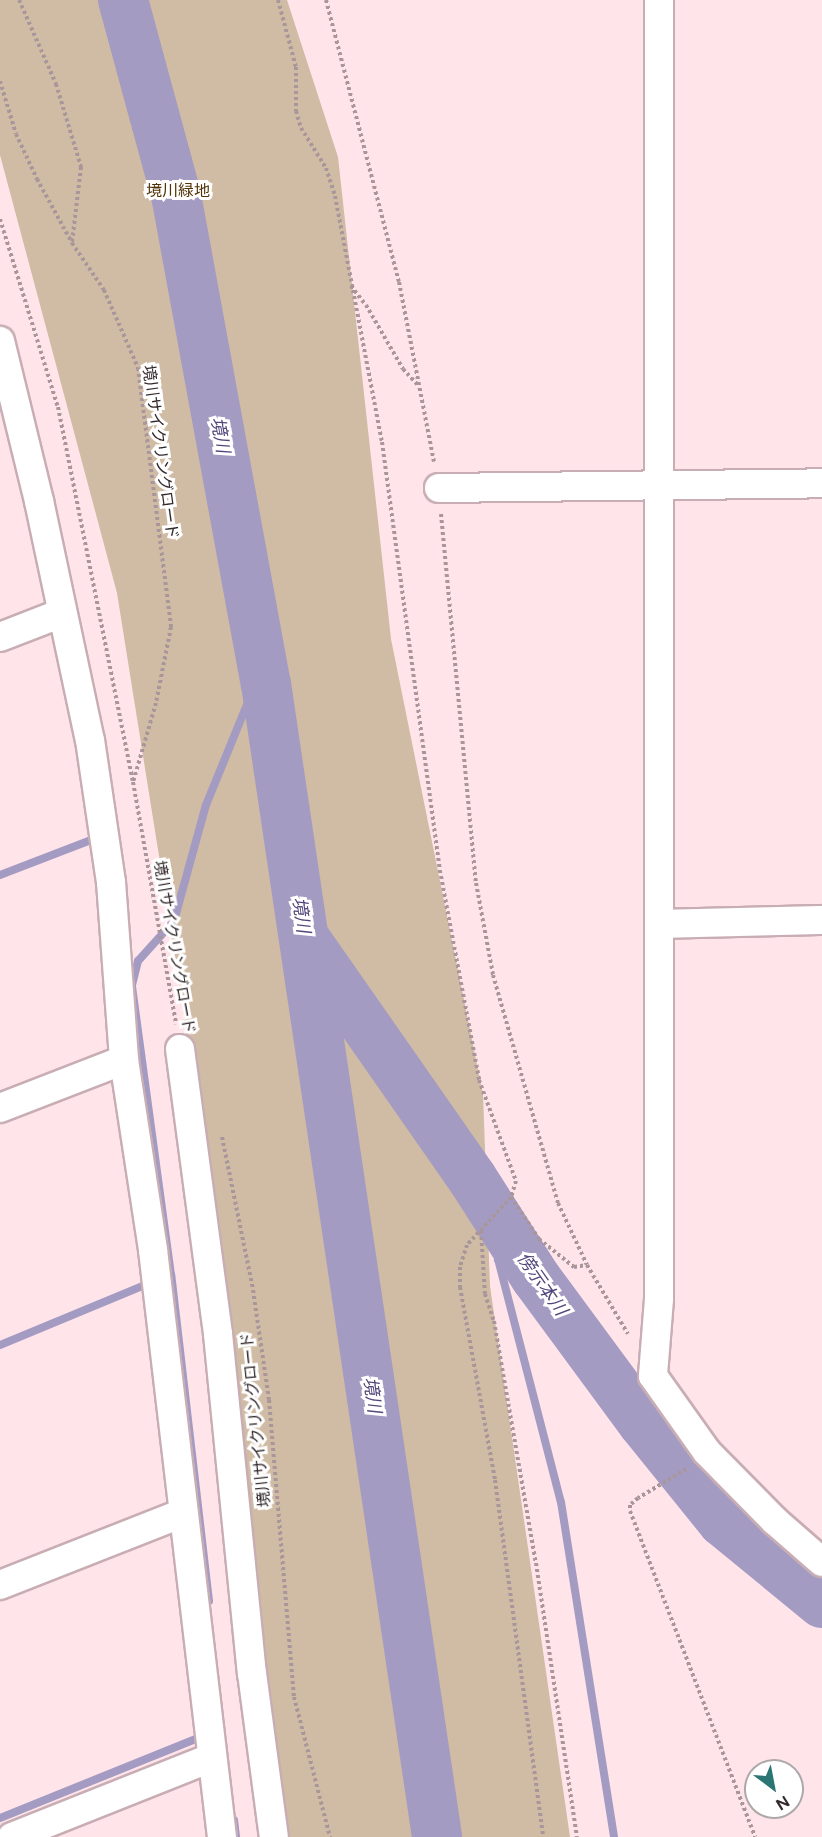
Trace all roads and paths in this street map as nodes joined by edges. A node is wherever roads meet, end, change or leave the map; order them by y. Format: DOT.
graph roads {
  1 [pos="20,0"];
  2 [pos="278,0"];
  3 [pos="326,0"];
  4 [pos="659,0"];
  5 [pos="0,81"];
  6 [pos="0,219"];
  7 [pos="72,243"];
  8 [pos="350,286"];
  9 [pos="0,341"];
  10 [pos="421,388"];
  11 [pos="657,483"];
  12 [pos="822,483"];
  13 [pos="439,488"];
  14 [pos="62,613"];
  15 [pos="0,637"];
  16 [pos="133,782"];
  17 [pos="822,920"];
  18 [pos="661,924"];
  19 [pos="180,1049"];
  20 [pos="124,1060"];
  21 [pos="0,1108"];
  22 [pos="218,1127"];
  23 [pos="511,1197"];
  24 [pos="481,1230"];
  25 [pos="587,1265"];
  26 [pos="629,1336"];
  27 [pos="690,1466"];
  28 [pos="183,1513"];
  29 [pos="822,1562"];
  30 [pos="0,1585"];
  31 [pos="211,1758"];
  32 [pos="12,1837"];
  33 [pos="222,1837"];
  34 [pos="274,1837"];
  35 [pos="330,1837"];
  36 [pos="543,1837"];
  37 [pos="576,1837"];
  38 [pos="755,1837"];
  1 -- 7 [label="path"];
  2 -- 8 [label="path"];
  3 -- 10 [label="path"];
  4 -- 11 [label="street"];
  5 -- 7 [label="path, 境川サイクリングロード"];
  6 -- 16 [label="path"];
  7 -- 16 [label="path, 境川サイクリングロード"];
  8 -- 10 [label="path"];
  8 -- 23 [label="path"];
  9 -- 14 [label="street"];
  10 -- 13 [label="path"];
  11 -- 12 [label="street"];
  11 -- 13 [label="street"];
  11 -- 18 [label="street"];
  13 -- 25 [label="path"];
  14 -- 15 [label="street"];
  14 -- 20 [label="street"];
  16 -- 19 [label="path, 境川サイクリングロード"];
  17 -- 18 [label="street"];
  18 -- 29 [label="street"];
  19 -- 34 [label="street"];
  20 -- 21 [label="street"];
  20 -- 28 [label="street"];
  22 -- 35 [label="path, 境川サイクリングロード"];
  23 -- 24 [label="path"];
  23 -- 25 [label="path"];
  24 -- 36 [label="path"];
  24 -- 37 [label="path"];
  25 -- 26 [label="path"];
  27 -- 38 [label="path"];
  28 -- 30 [label="street"];
  28 -- 31 [label="street"];
  31 -- 32 [label="street"];
  31 -- 33 [label="street"];
}
